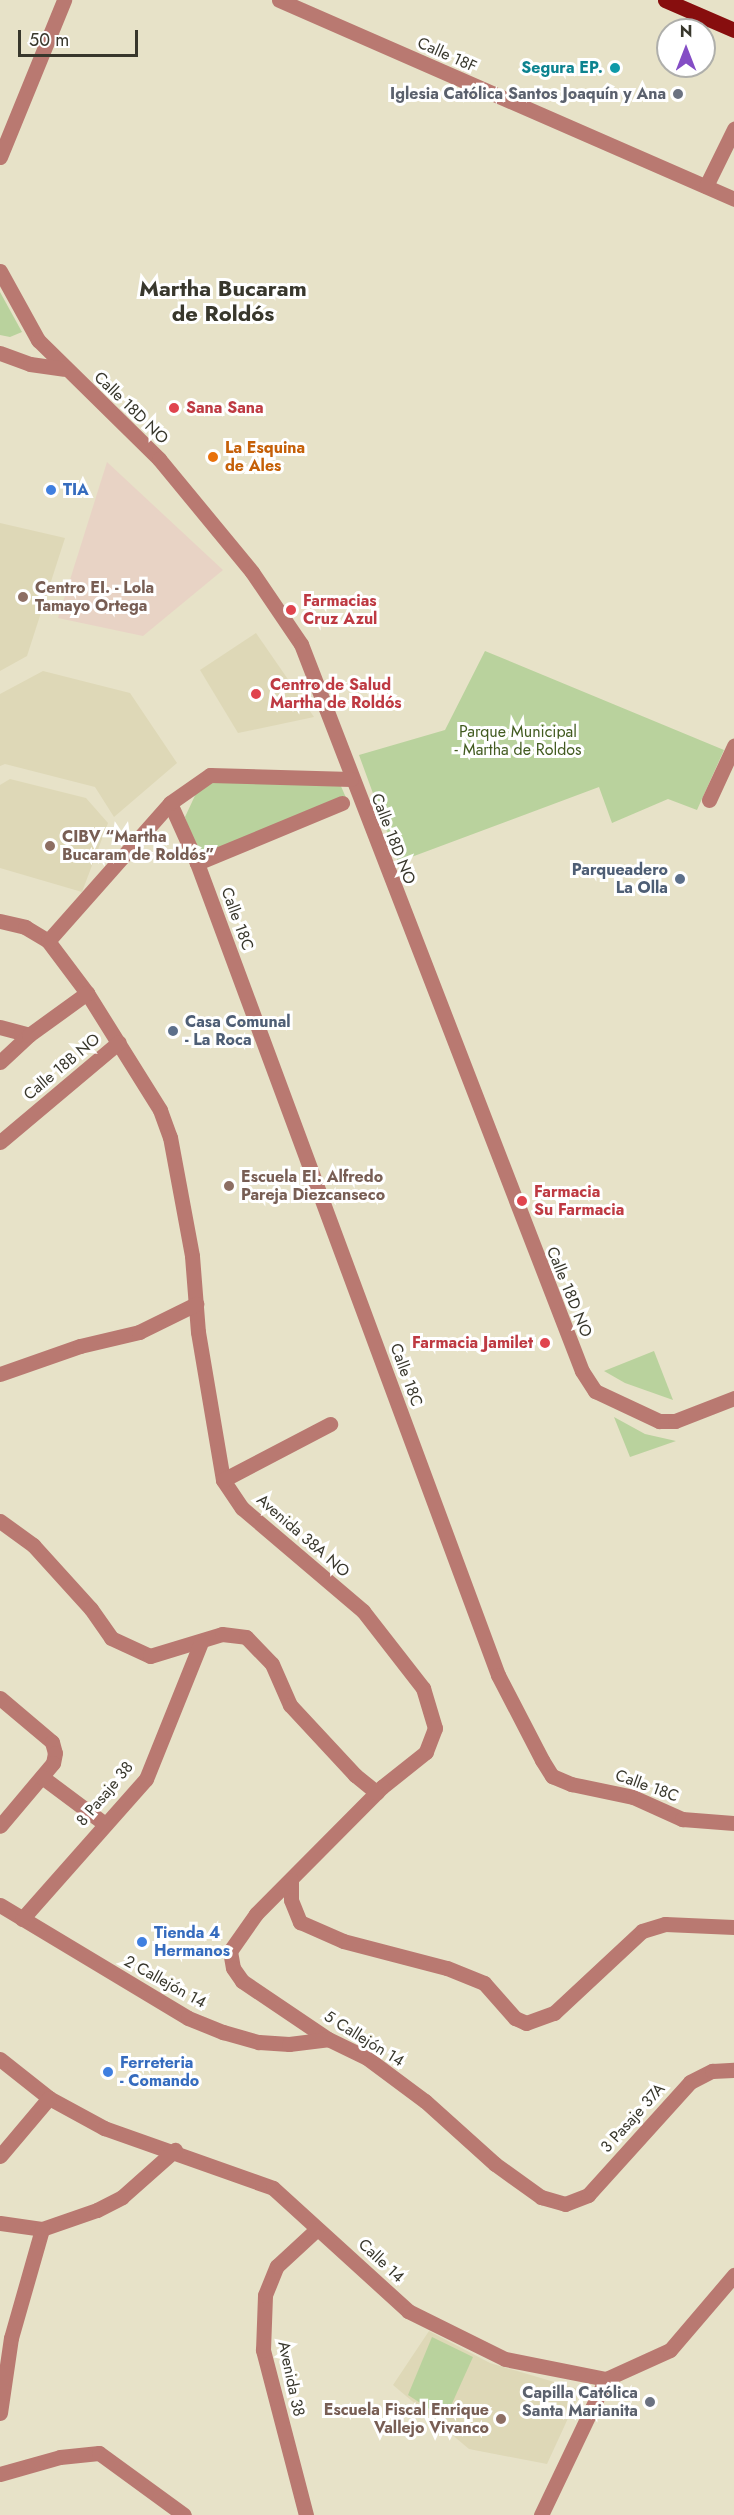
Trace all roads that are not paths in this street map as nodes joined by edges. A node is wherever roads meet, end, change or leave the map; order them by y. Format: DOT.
graph roads {
  1 [pos="64,0"];
  2 [pos="279,0"];
  3 [pos="665,0"];
  4 [pos="734,30"];
  5 [pos="734,129"];
  6 [pos="0,157"];
  7 [pos="706,186"];
  8 [pos="734,199"];
  9 [pos="0,271"];
  10 [pos="0,353"];
  11 [pos="64,369"];
  12 [pos="734,746"];
  13 [pos="351,780"];
  14 [pos="709,800"];
  15 [pos="170,803"];
  16 [pos="342,803"];
  17 [pos="197,862"];
  18 [pos="0,921"];
  19 [pos="48,941"];
  20 [pos="87,993"];
  21 [pos="0,1027"];
  22 [pos="29,1035"];
  23 [pos="119,1042"];
  24 [pos="0,1062"];
  25 [pos="0,1142"];
  26 [pos="196,1304"];
  27 [pos="0,1374"];
  28 [pos="734,1398"];
  29 [pos="330,1424"];
  30 [pos="223,1480"];
  31 [pos="0,1521"];
  32 [pos="201,1642"];
  33 [pos="0,1698"];
  34 [pos="42,1777"];
  35 [pos="377,1793"];
  36 [pos="734,1823"];
  37 [pos="105,1824"];
  38 [pos="0,1826"];
  39 [pos="291,1881"];
  40 [pos="0,1905"];
  41 [pos="22,1919"];
  42 [pos="734,1927"];
  43 [pos="328,2039"];
  44 [pos="0,2059"];
  45 [pos="734,2070"];
  46 [pos="49,2098"];
  47 [pos="175,2150"];
  48 [pos="0,2156"];
  49 [pos="565,2204"];
  50 [pos="0,2223"];
  51 [pos="42,2229"];
  52 [pos="316,2230"];
  53 [pos="734,2276"];
  54 [pos="606,2379"];
  55 [pos="0,2413"];
  56 [pos="0,2474"];
  57 [pos="184,2515"];
  58 [pos="306,2515"];
  59 [pos="541,2515"];
  1 -- 6 [label="street"];
  2 -- 7 [label="street, Calle 18F"];
  3 -- 4 [label="main road"];
  5 -- 7 [label="street"];
  7 -- 8 [label="street, Calle 18F"];
  9 -- 11 [label="street"];
  10 -- 11 [label="street"];
  11 -- 13 [label="street, Calle 18D NO"];
  12 -- 14 [label="street"];
  13 -- 15 [label="street"];
  13 -- 28 [label="street, Calle 18D NO"];
  15 -- 17 [label="street, Calle 18C"];
  15 -- 19 [label="street"];
  16 -- 17 [label="street"];
  17 -- 36 [label="street, Calle 18C"];
  18 -- 19 [label="street"];
  19 -- 20 [label="street"];
  20 -- 22 [label="street"];
  20 -- 23 [label="street"];
  21 -- 22 [label="street"];
  22 -- 24 [label="street"];
  23 -- 25 [label="street, Calle 18B NO"];
  23 -- 26 [label="street, Avenida 38A NO"];
  26 -- 27 [label="street"];
  26 -- 30 [label="street, Avenida 38A NO"];
  29 -- 30 [label="street"];
  30 -- 35 [label="street, Avenida 38A NO"];
  31 -- 32 [label="street"];
  32 -- 35 [label="street"];
  32 -- 37 [label="street, 8 Pasaje 38"];
  33 -- 34 [label="street"];
  34 -- 37 [label="street"];
  34 -- 38 [label="street"];
  35 -- 39 [label="street, Avenida 38A NO"];
  37 -- 41 [label="street, 8 Pasaje 38"];
  39 -- 42 [label="street"];
  39 -- 43 [label="street, 5 Callejón 14"];
  40 -- 41 [label="street, 2 Callejón 14"];
  41 -- 43 [label="street, 2 Callejón 14"];
  43 -- 49 [label="street, 5 Callejón 14"];
  44 -- 46 [label="street, Calle 14"];
  45 -- 49 [label="street, 3 Pasaje 37A"];
  46 -- 47 [label="street, Calle 14"];
  46 -- 48 [label="street"];
  47 -- 51 [label="street"];
  47 -- 52 [label="street, Calle 14"];
  50 -- 51 [label="street"];
  51 -- 55 [label="street"];
  52 -- 54 [label="street, Calle 14"];
  52 -- 58 [label="street, Avenida 38"];
  53 -- 54 [label="street"];
  54 -- 59 [label="street"];
  56 -- 57 [label="street"];
}
